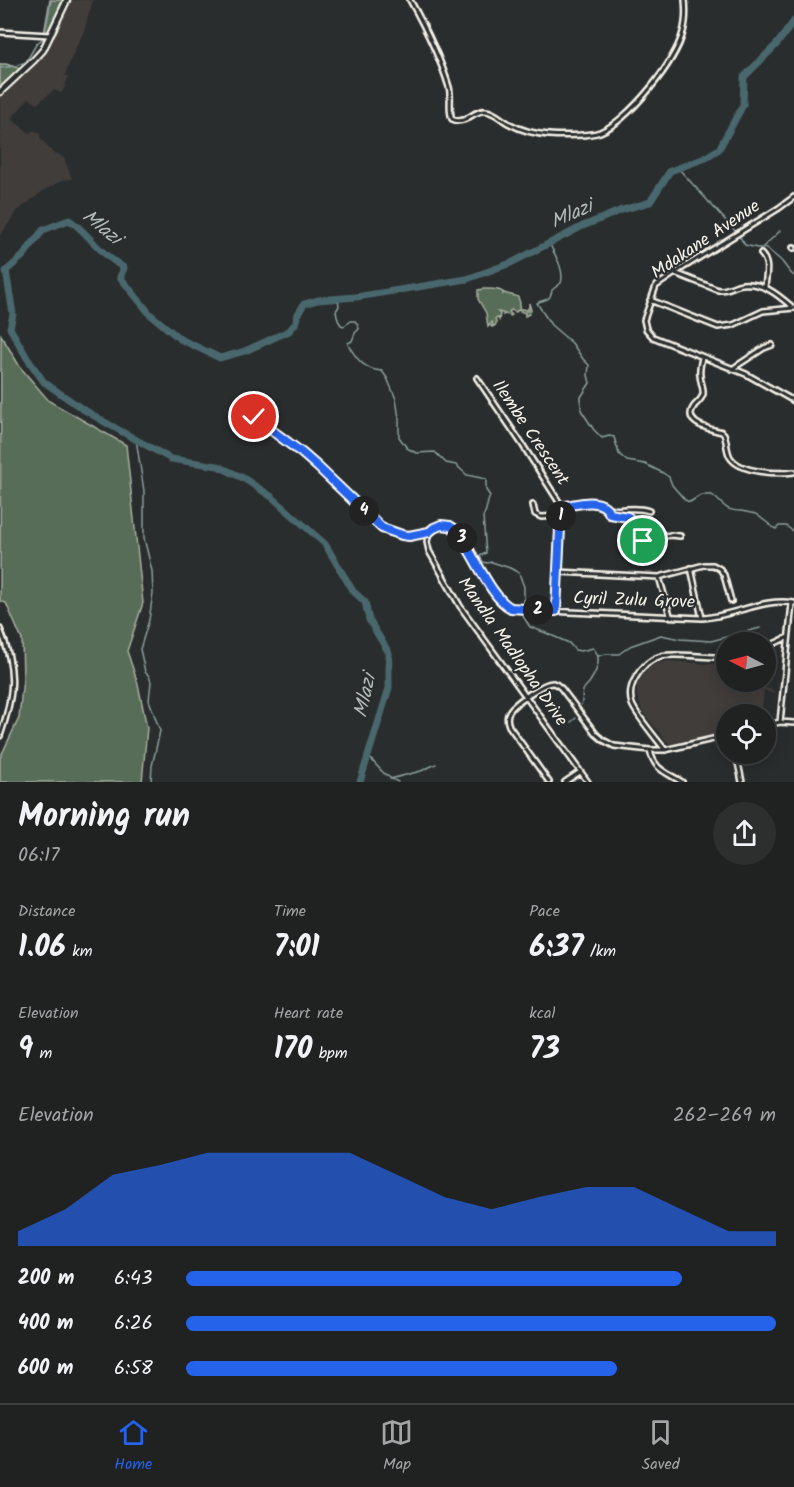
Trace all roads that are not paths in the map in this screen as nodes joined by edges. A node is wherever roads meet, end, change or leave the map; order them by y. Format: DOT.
graph roads {
  1 [pos="67,0"];
  2 [pos="410,0"];
  3 [pos="686,0"];
  4 [pos="0,32"];
  5 [pos="49,35"];
  6 [pos="0,92"];
  7 [pos="794,197"];
  8 [pos="761,254"];
  9 [pos="675,273"];
  10 [pos="765,287"];
  11 [pos="650,300"];
  12 [pos="793,308"];
  13 [pos="772,345"];
  14 [pos="702,357"];
  15 [pos="732,369"];
  16 [pos="477,378"];
  17 [pos="794,401"];
  18 [pos="251,413"];
  19 [pos="794,472"];
  20 [pos="532,505"];
  21 [pos="561,507"];
  22 [pos="608,509"];
  23 [pos="649,511"];
  24 [pos="561,516"];
  25 [pos="638,528"];
  26 [pos="429,532"];
  27 [pos="680,536"];
  28 [pos="643,541"];
  29 [pos="690,568"];
  30 [pos="558,572"];
  31 [pos="659,577"];
  32 [pos="731,601"];
  33 [pos="793,603"];
  34 [pos="556,611"];
  35 [pos="670,616"];
  36 [pos="702,618"];
  37 [pos="0,629"];
  38 [pos="789,636"];
  39 [pos="776,642"];
  40 [pos="716,658"];
  41 [pos="526,697"];
  42 [pos="780,722"];
  43 [pos="776,723"];
  44 [pos="794,723"];
  45 [pos="0,736"];
  46 [pos="716,738"];
  47 [pos="650,750"];
  48 [pos="664,750"];
  49 [pos="738,764"];
  50 [pos="580,772"];
  51 [pos="549,782"];
  52 [pos="565,782"];
  53 [pos="588,782"];
  54 [pos="682,782"];
  55 [pos="742,782"];
  1 -- 5 [label="street"];
  2 -- 3 [label="street"];
  4 -- 5 [label="street"];
  5 -- 6 [label="street"];
  7 -- 9 [label="street, Mdakane Avenue"];
  8 -- 10 [label="street"];
  9 -- 10 [label="street"];
  9 -- 11 [label="street, Mdakane Avenue"];
  10 -- 12 [label="street"];
  11 -- 12 [label="street"];
  11 -- 14 [label="street, Mdakane Avenue"];
  13 -- 15 [label="street"];
  14 -- 15 [label="street, Mdakane Avenue"];
  14 -- 19 [label="street"];
  15 -- 17 [label="street, Mdakane Avenue"];
  16 -- 21 [label="street, Ilembe Crescent"];
  18 -- 26 [label="street, Cyril Zulu Grove"];
  20 -- 24 [label="street"];
  21 -- 22 [label="street"];
  21 -- 24 [label="street, Ilembe Crescent"];
  22 -- 23 [label="street"];
  22 -- 25 [label="street"];
  24 -- 30 [label="street, Ilembe Crescent"];
  25 -- 27 [label="street"];
  25 -- 28 [label="street"];
  26 -- 34 [label="street, Cyril Zulu Grove"];
  26 -- 41 [label="street, Mandla Madlopha Drive"];
  29 -- 31 [label="street"];
  29 -- 32 [label="street"];
  29 -- 36 [label="street"];
  30 -- 31 [label="street"];
  30 -- 34 [label="street, Ilembe Crescent"];
  31 -- 35 [label="street"];
  33 -- 36 [label="street, Cyril Zulu Grove"];
  33 -- 38 [label="street"];
  34 -- 35 [label="street, Cyril Zulu Grove"];
  35 -- 36 [label="street, Cyril Zulu Grove"];
  37 -- 45 [label="street"];
  38 -- 39 [label="street"];
  38 -- 42 [label="street"];
  40 -- 48 [label="street"];
  41 -- 47 [label="street"];
  41 -- 50 [label="street, Mandla Madlopha Drive"];
  41 -- 51 [label="street"];
  42 -- 43 [label="street"];
  42 -- 44 [label="street"];
  46 -- 48 [label="street"];
  47 -- 48 [label="street"];
  47 -- 54 [label="street"];
  49 -- 55 [label="street"];
  50 -- 52 [label="street"];
  50 -- 53 [label="street, Mandla Madlopha Drive"];
}
